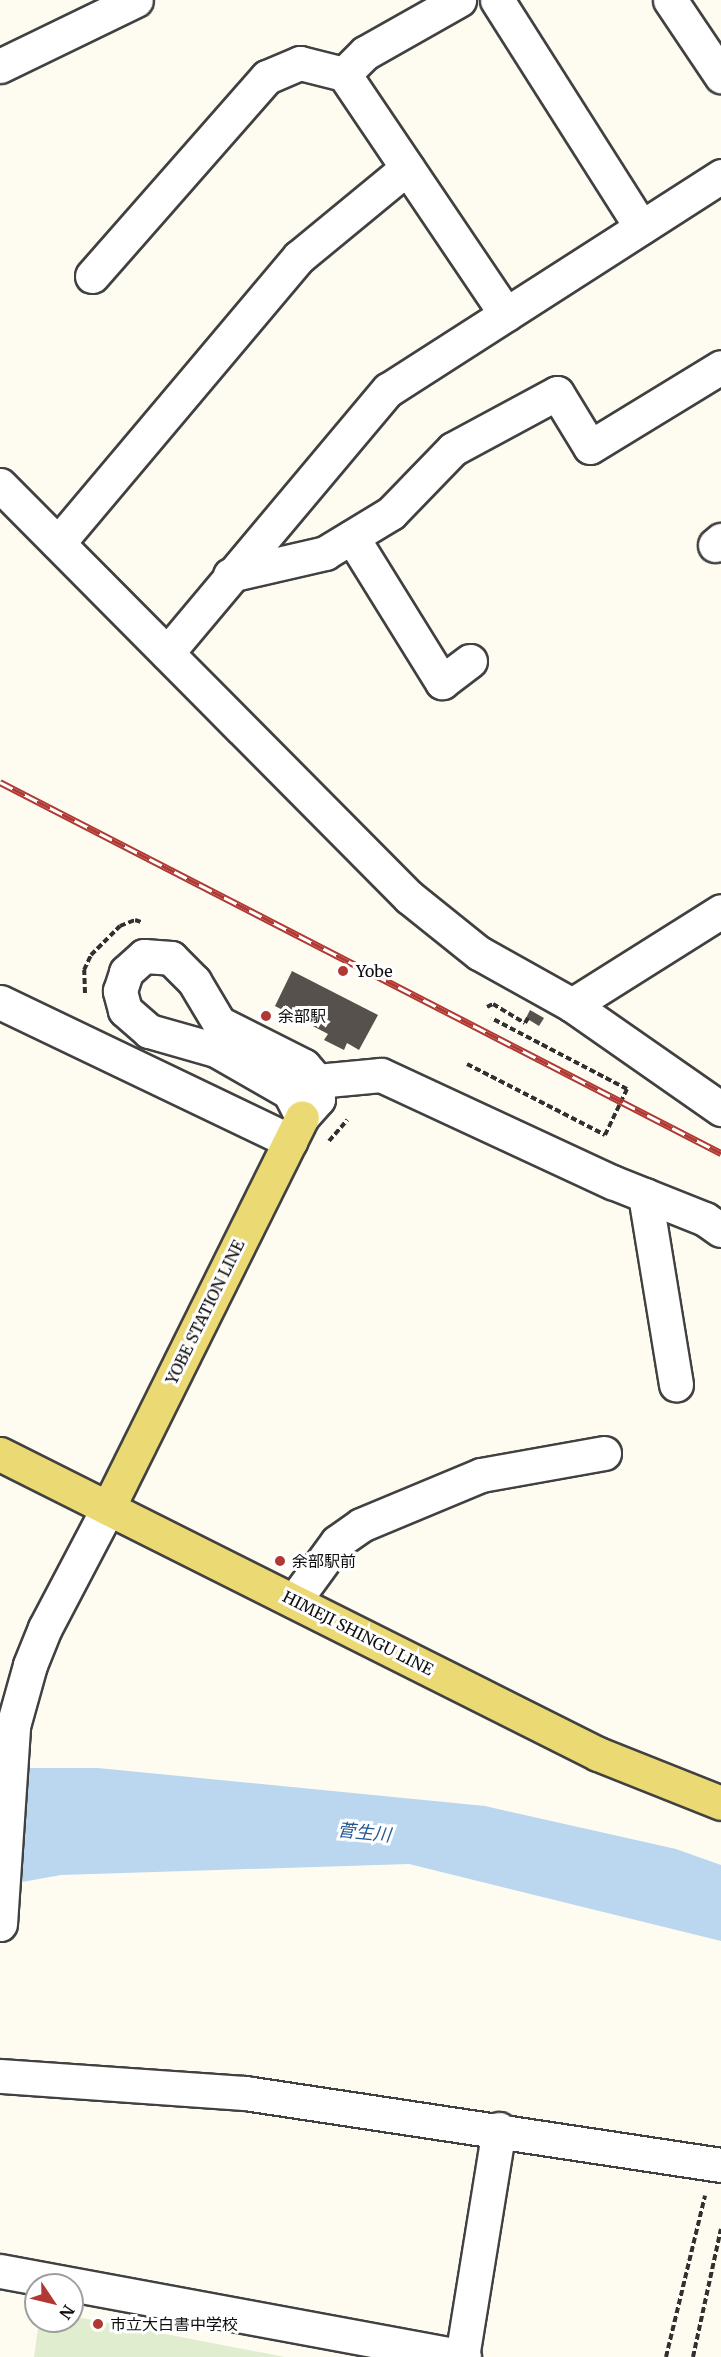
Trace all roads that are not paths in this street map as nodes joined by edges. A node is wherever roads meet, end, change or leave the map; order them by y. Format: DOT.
graph roads {
  1 [pos="136,0"];
  2 [pos="459,0"];
  3 [pos="497,0"];
  4 [pos="670,0"];
  5 [pos="0,66"];
  6 [pos="344,74"];
  7 [pos="721,76"];
  8 [pos="407,168"];
  9 [pos="721,176"];
  10 [pos="641,227"];
  11 [pos="92,276"];
  12 [pos="506,314"];
  13 [pos="721,367"];
  14 [pos="5,499"];
  15 [pos="352,537"];
  16 [pos="58,543"];
  17 [pos="230,575"];
  18 [pos="166,653"];
  19 [pos="470,661"];
  20 [pos="721,911"];
  21 [pos="0,1002"];
  22 [pos="572,1005"];
  23 [pos="317,1081"];
  24 [pos="721,1109"];
  25 [pos="296,1129"];
  26 [pos="645,1196"];
  27 [pos="721,1230"];
  28 [pos="676,1384"];
  29 [pos="604,1453"];
  30 [pos="0,1454"];
  31 [pos="108,1508"];
  32 [pos="294,1601"];
  33 [pos="8,1732"];
  34 [pos="721,1803"];
  35 [pos="0,1924"];
  36 [pos="0,2076"];
  37 [pos="499,2129"];
  38 [pos="717,2164"];
  39 [pos="0,2271"];
  40 [pos="463,2357"];
  1 -- 5 [label="street"];
  2 -- 6 [label="street"];
  3 -- 10 [label="street"];
  4 -- 7 [label="street"];
  6 -- 8 [label="street"];
  6 -- 11 [label="street"];
  8 -- 12 [label="street"];
  8 -- 16 [label="street"];
  9 -- 10 [label="street"];
  10 -- 12 [label="street"];
  12 -- 17 [label="street"];
  13 -- 15 [label="street"];
  14 -- 16 [label="street"];
  15 -- 17 [label="street"];
  15 -- 19 [label="street"];
  16 -- 18 [label="street"];
  17 -- 18 [label="street"];
  18 -- 22 [label="street"];
  20 -- 22 [label="street"];
  21 -- 25 [label="street"];
  22 -- 24 [label="street"];
  23 -- 25 [label="street"];
  23 -- 25 [label="street"];
  23 -- 26 [label="street"];
  25 -- 31 [label="main road, YOBE STATION LINE"];
  26 -- 27 [label="street"];
  26 -- 28 [label="street"];
  29 -- 32 [label="street"];
  30 -- 31 [label="main road, HIMEJI SHINGU LINE"];
  31 -- 32 [label="main road, HIMEJI SHINGU LINE"];
  31 -- 33 [label="street"];
  32 -- 34 [label="main road, HIMEJI SHINGU LINE"];
  33 -- 35 [label="street"];
  36 -- 37 [label="street"];
  37 -- 38 [label="street"];
  37 -- 40 [label="street"];
  39 -- 40 [label="street"];
}
